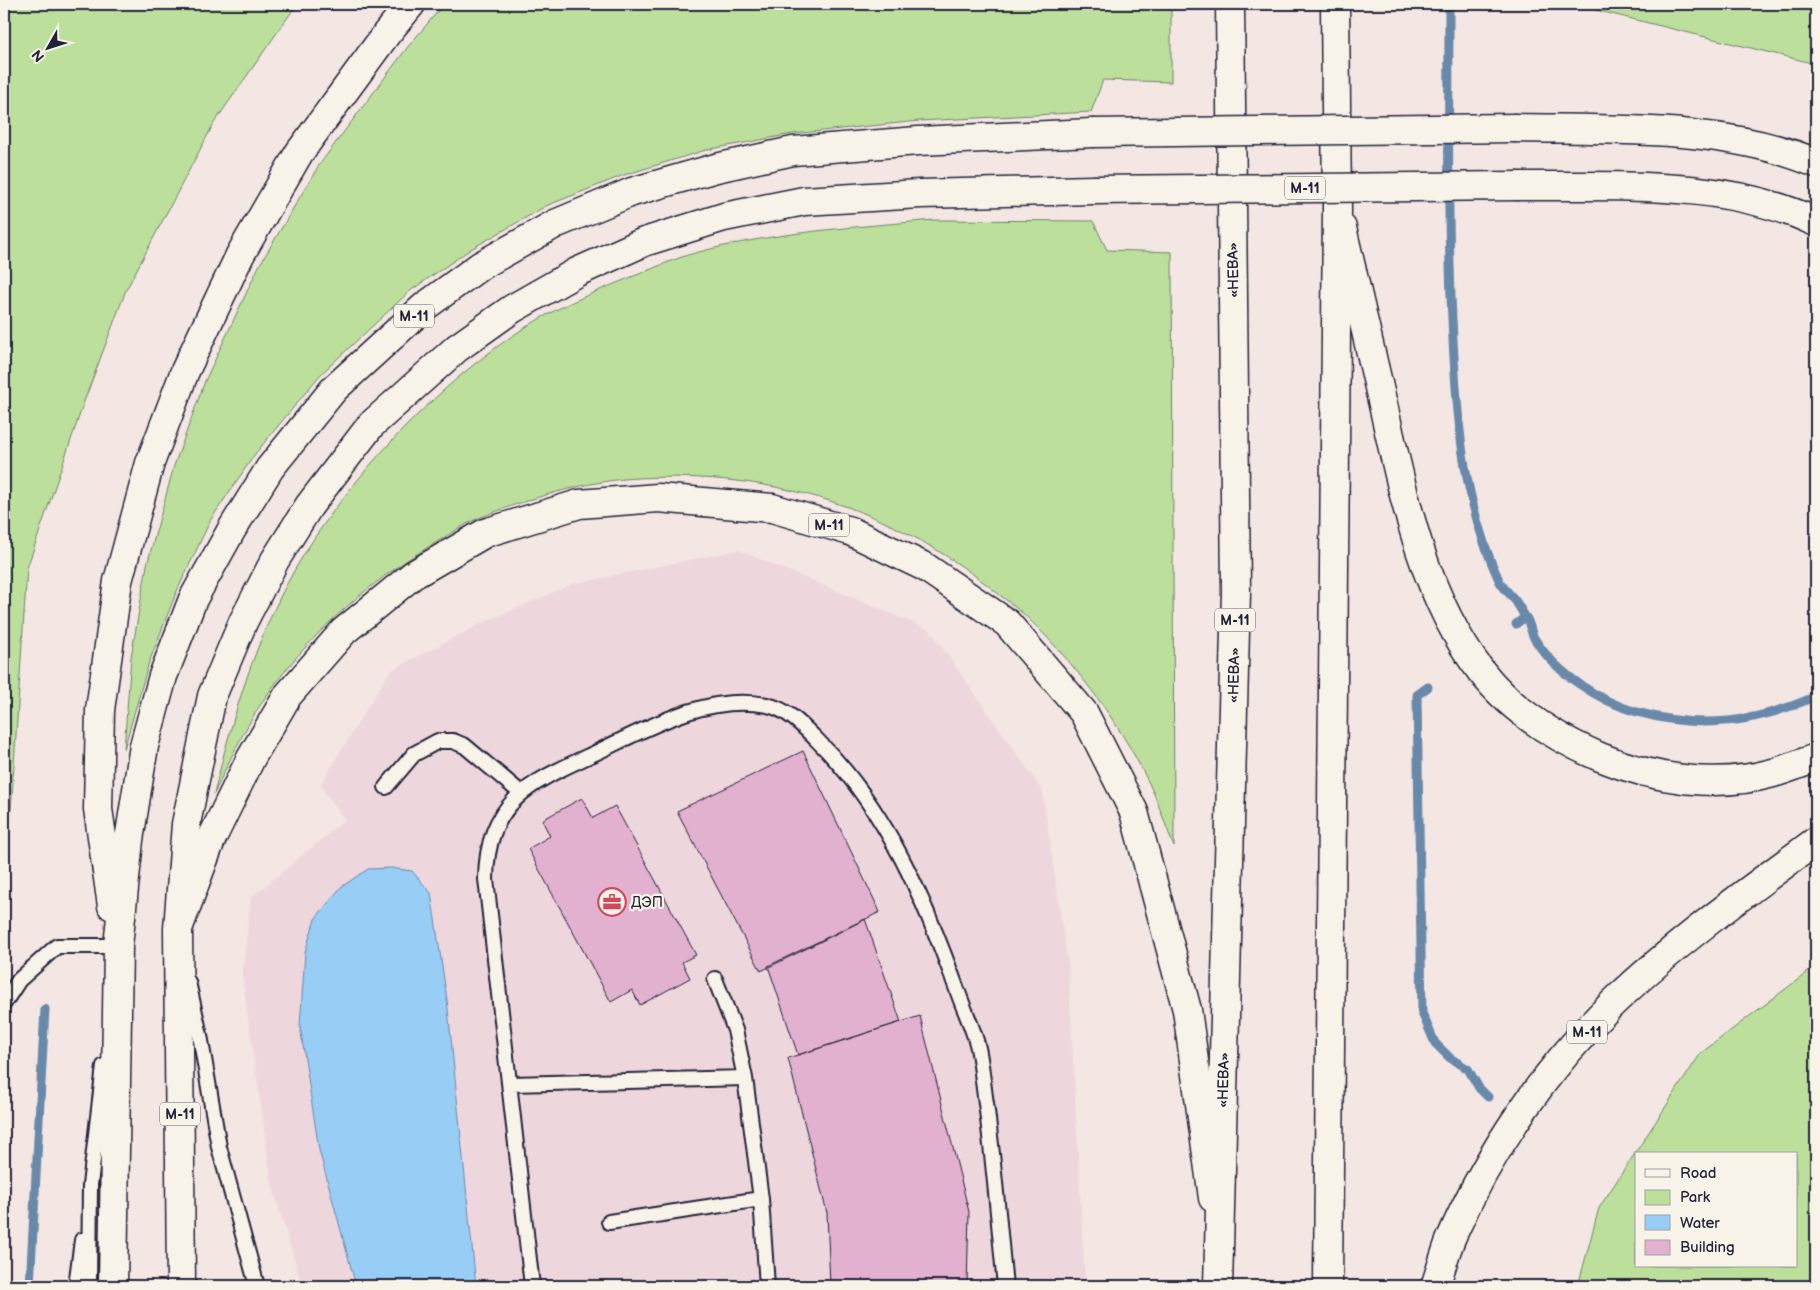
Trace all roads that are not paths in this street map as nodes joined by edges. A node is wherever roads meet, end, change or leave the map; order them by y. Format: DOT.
graph roads {
  1 [pos="411,4"];
  2 [pos="1230,4"];
  3 [pos="1335,4"];
  4 [pos="1816,163"];
  5 [pos="1337,208"];
  6 [pos="1816,222"];
  7 [pos="1816,758"];
  8 [pos="386,788"];
  9 [pos="521,793"];
  10 [pos="1816,841"];
  11 [pos="179,936"];
  12 [pos="118,946"];
  13 [pos="715,979"];
  14 [pos="4,1002"];
  15 [pos="745,1078"];
  16 [pos="510,1084"];
  17 [pos="115,1120"];
  18 [pos="90,1185"];
  19 [pos="761,1199"];
  20 [pos="609,1222"];
  21 [pos="1218,1236"];
  22 [pos="76,1286"];
  23 [pos="89,1286"];
  24 [pos="113,1286"];
  25 [pos="124,1286"];
  26 [pos="181,1286"];
  27 [pos="257,1286"];
  28 [pos="532,1286"];
  29 [pos="767,1286"];
  30 [pos="1005,1286"];
  31 [pos="1218,1286"];
  32 [pos="1328,1286"];
  33 [pos="1435,1286"];
  1 -- 12 [label="main road, М-11"];
  2 -- 21 [label="main road, «НЕВА» / М-11"];
  3 -- 5 [label="main road, М-11"];
  4 -- 12 [label="main road, М-11, bridge"];
  5 -- 7 [label="main road, М-11"];
  5 -- 32 [label="main road, М-11"];
  6 -- 11 [label="main road, М-11, bridge"];
  8 -- 9 [label="lane"];
  9 -- 16 [label="lane"];
  9 -- 30 [label="lane"];
  10 -- 33 [label="main road, М-11"];
  11 -- 21 [label="main road, М-11"];
  11 -- 26 [label="main road, М-11"];
  11 -- 27 [label="lane, М-11"];
  12 -- 14 [label="lane"];
  12 -- 17 [label="main road, М-11"];
  12 -- 18 [label="lane"];
  13 -- 15 [label="lane"];
  15 -- 16 [label="lane"];
  15 -- 19 [label="lane"];
  16 -- 28 [label="lane"];
  17 -- 24 [label="main road, М-11"];
  17 -- 25 [label="lane, М-11"];
  18 -- 22 [label="lane"];
  18 -- 23 [label="lane"];
  19 -- 20 [label="lane"];
  19 -- 29 [label="lane"];
  21 -- 31 [label="main road, «НЕВА» / М-11"];
}
